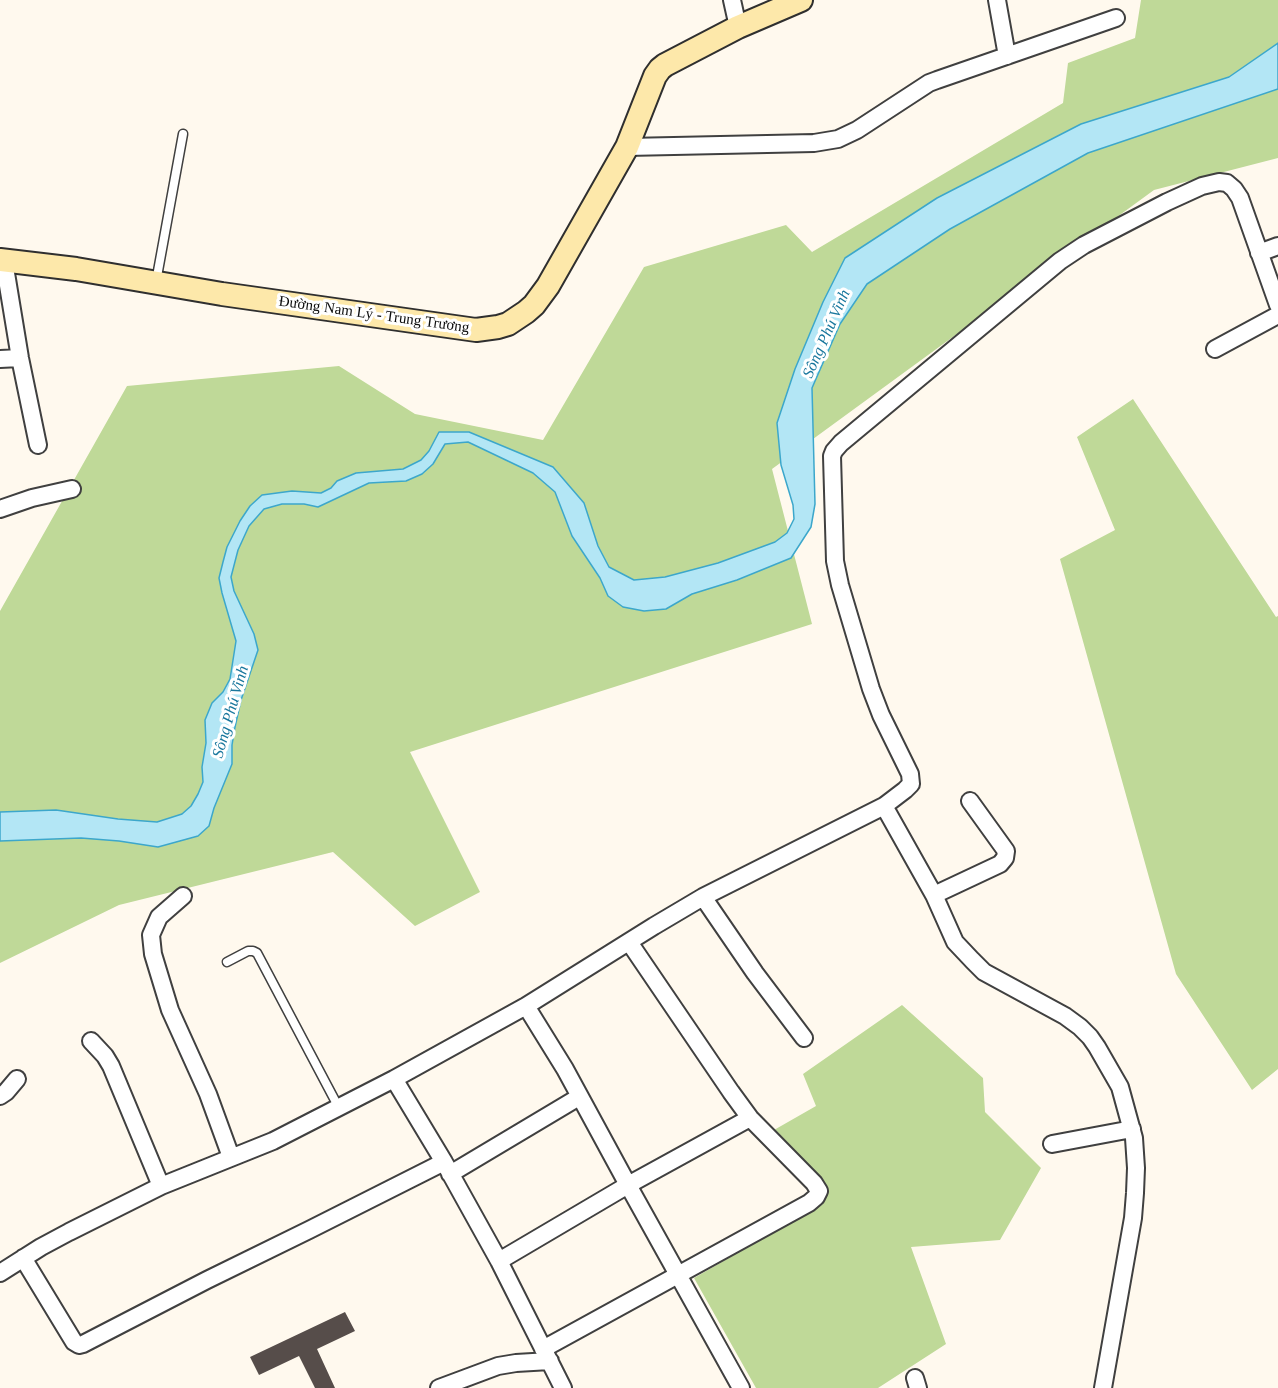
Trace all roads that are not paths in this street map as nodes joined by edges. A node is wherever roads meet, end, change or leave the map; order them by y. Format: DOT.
graph roads {
  1 [pos="732,0"];
  2 [pos="801,0"];
  3 [pos="997,0"];
  4 [pos="1116,18"];
  5 [pos="738,27"];
  6 [pos="1007,56"];
  7 [pos="183,134"];
  8 [pos="627,147"];
  9 [pos="1278,246"];
  10 [pos="1259,253"];
  11 [pos="2,260"];
  12 [pos="156,283"];
  13 [pos="1278,305"];
  14 [pos="1278,315"];
  15 [pos="1215,349"];
  16 [pos="20,358"];
  17 [pos="0,360"];
  18 [pos="38,445"];
  19 [pos="72,489"];
  20 [pos="0,509"];
  21 [pos="970,801"];
  22 [pos="884,806"];
  23 [pos="934,895"];
  24 [pos="183,896"];
  25 [pos="703,897"];
  26 [pos="629,942"];
  27 [pos="227,962"];
  28 [pos="526,1006"];
  29 [pos="804,1038"];
  30 [pos="91,1041"];
  31 [pos="17,1078"];
  32 [pos="394,1079"];
  33 [pos="0,1096"];
  34 [pos="579,1097"];
  35 [pos="339,1108"];
  36 [pos="750,1118"];
  37 [pos="1132,1129"];
  38 [pos="1052,1144"];
  39 [pos="231,1157"];
  40 [pos="447,1168"];
  41 [pos="628,1185"];
  42 [pos="161,1186"];
  43 [pos="23,1258"];
  44 [pos="499,1261"];
  45 [pos="0,1273"];
  46 [pos="678,1275"];
  47 [pos="546,1355"];
  48 [pos="439,1388"];
  49 [pos="563,1388"];
  50 [pos="741,1388"];
  51 [pos="1103,1388"];
  1 -- 5 [label="street"];
  2 -- 5 [label="main road, Đường Nam Lý - Trung Trương"];
  3 -- 6 [label="street"];
  4 -- 6 [label="street"];
  5 -- 8 [label="main road, Đường Nam Lý - Trung Trương"];
  6 -- 8 [label="street"];
  7 -- 12 [label="lane"];
  8 -- 12 [label="main road, Đường Nam Lý - Trung Trương"];
  9 -- 10 [label="street"];
  10 -- 13 [label="street"];
  10 -- 22 [label="street"];
  11 -- 12 [label="main road, Đường Nam Lý - Trung Trương"];
  11 -- 16 [label="street"];
  14 -- 15 [label="street"];
  16 -- 17 [label="street"];
  16 -- 18 [label="street"];
  19 -- 20 [label="street"];
  21 -- 23 [label="street"];
  22 -- 23 [label="street"];
  22 -- 25 [label="street"];
  23 -- 37 [label="street"];
  24 -- 39 [label="street"];
  25 -- 26 [label="street"];
  25 -- 29 [label="street"];
  26 -- 28 [label="street"];
  26 -- 36 [label="street"];
  27 -- 35 [label="lane"];
  28 -- 32 [label="street"];
  28 -- 34 [label="street"];
  30 -- 42 [label="street"];
  31 -- 33 [label="street"];
  32 -- 35 [label="street"];
  32 -- 40 [label="street"];
  34 -- 40 [label="street"];
  34 -- 41 [label="street"];
  35 -- 39 [label="street"];
  36 -- 41 [label="street"];
  36 -- 46 [label="street"];
  37 -- 38 [label="street"];
  37 -- 51 [label="street"];
  39 -- 42 [label="street"];
  40 -- 43 [label="street"];
  40 -- 44 [label="street"];
  41 -- 44 [label="street"];
  41 -- 46 [label="street"];
  42 -- 43 [label="street"];
  43 -- 45 [label="street"];
  44 -- 47 [label="street"];
  46 -- 47 [label="street"];
  46 -- 50 [label="street"];
  47 -- 48 [label="street"];
  47 -- 49 [label="street"];
}
